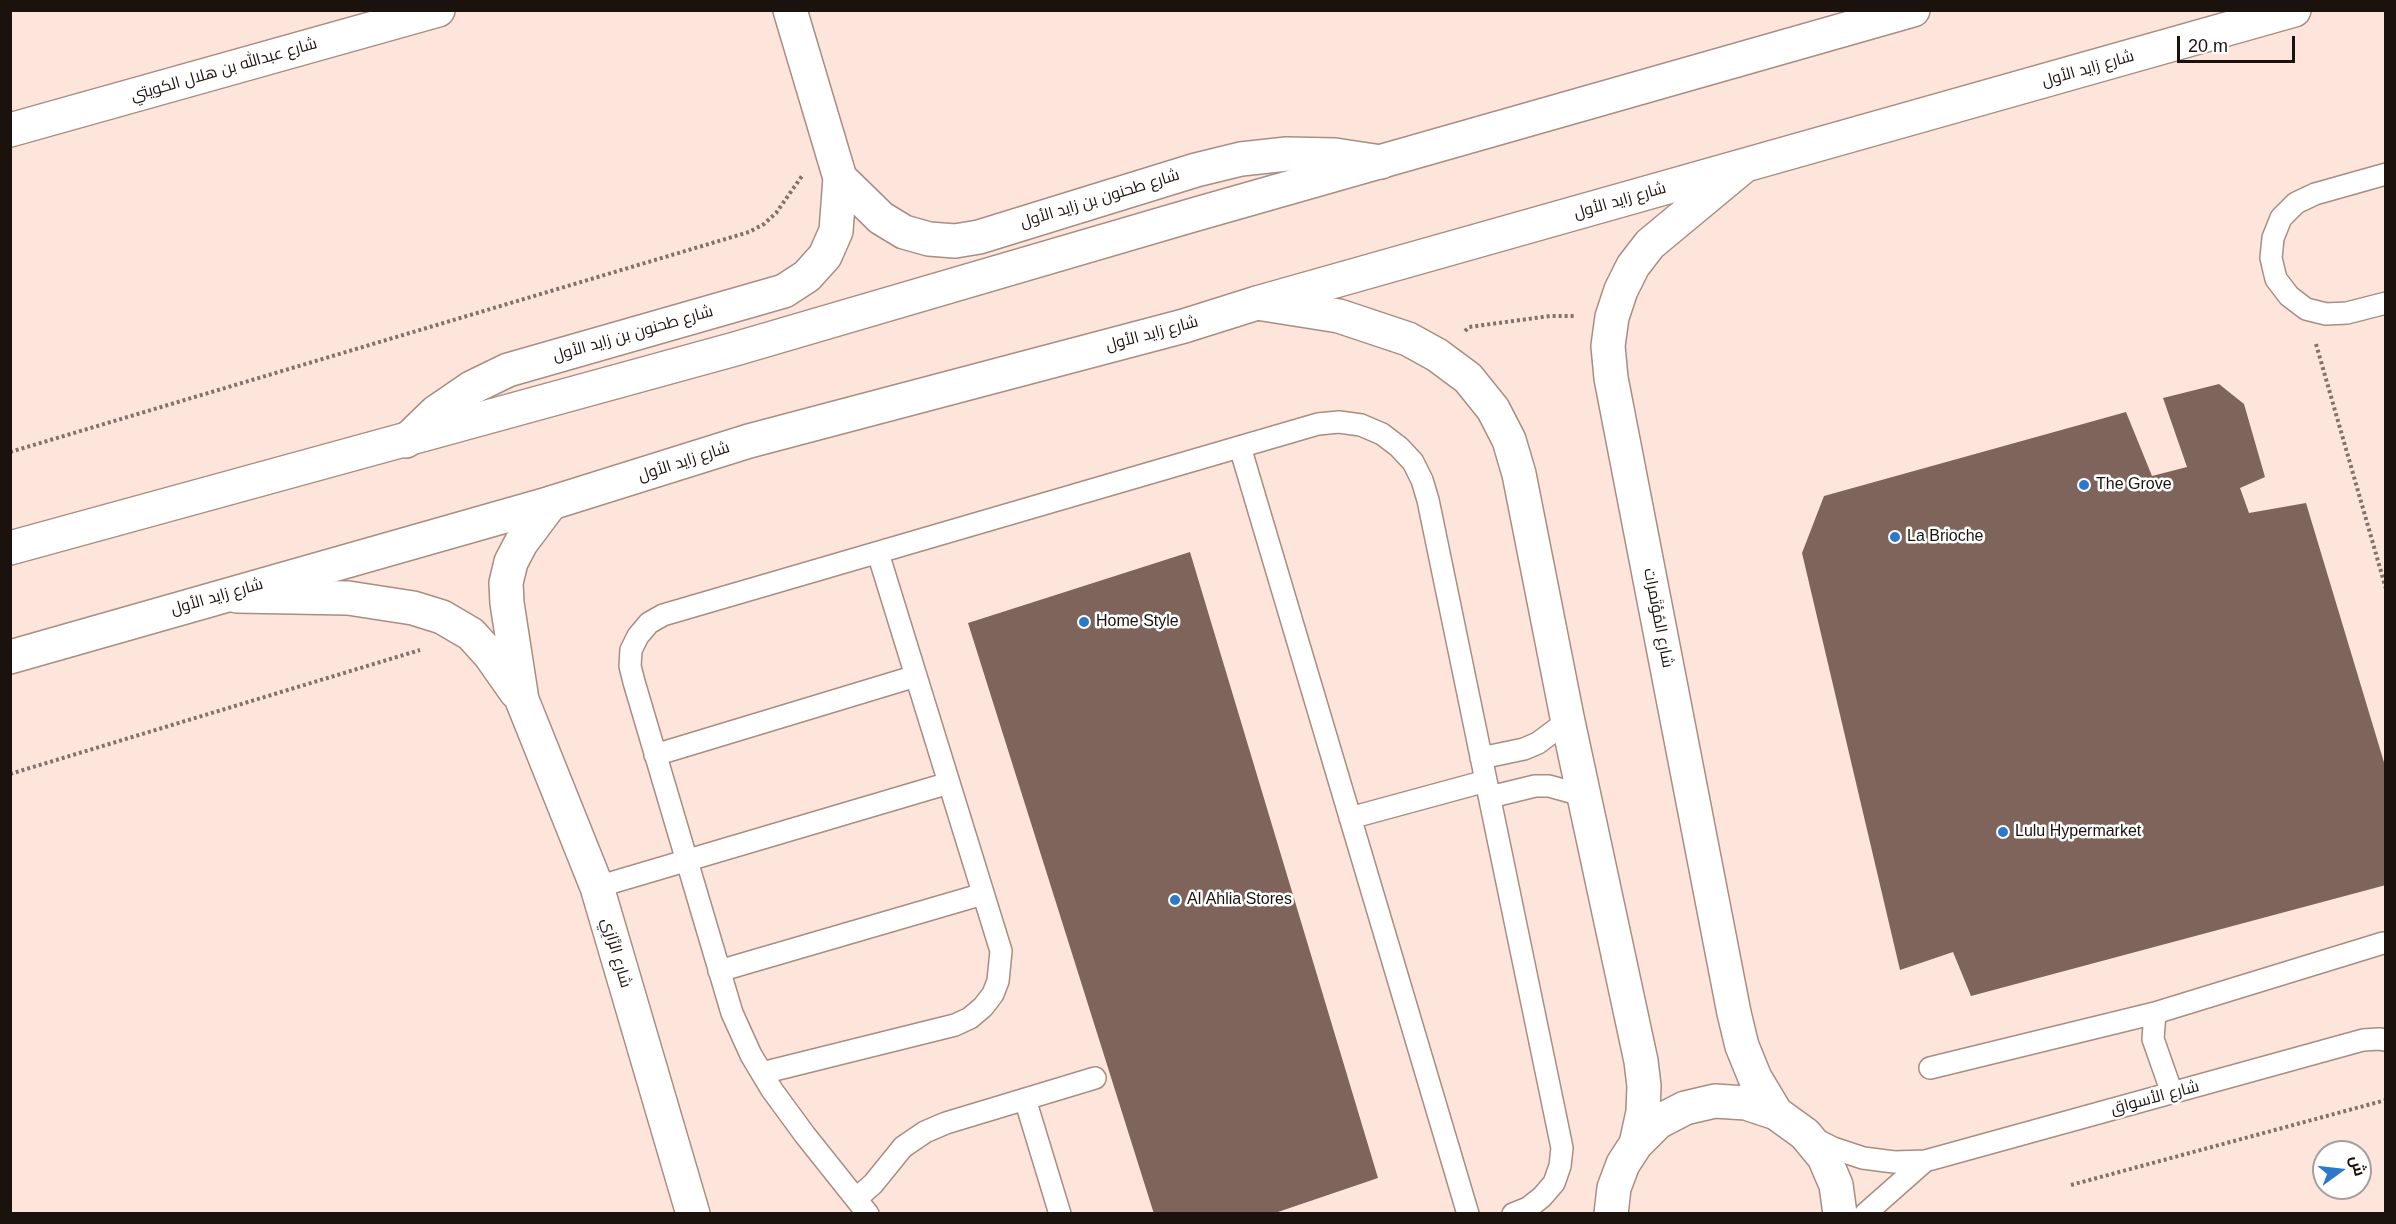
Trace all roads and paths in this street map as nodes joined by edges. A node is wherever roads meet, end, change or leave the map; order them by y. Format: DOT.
graph roads {
  1 [pos="438,10"];
  2 [pos="790,10"];
  3 [pos="1913,10"];
  4 [pos="2294,10"];
  5 [pos="10,130"];
  6 [pos="1381,162"];
  7 [pos="1744,166"];
  8 [pos="838,171"];
  9 [pos="2385,174"];
  10 [pos="1257,303"];
  11 [pos="2385,303"];
  12 [pos="2306,309"];
  13 [pos="1612,317"];
  14 [pos="1437,355"];
  15 [pos="406,441"];
  16 [pos="1240,447"];
  17 [pos="10,452"];
  18 [pos="551,503"];
  19 [pos="10,548"];
  20 [pos="878,553"];
  21 [pos="2385,589"];
  22 [pos="220,596"];
  23 [pos="471,634"];
  24 [pos="10,657"];
  25 [pos="916,676"];
  26 [pos="522,700"];
  27 [pos="1567,717"];
  28 [pos="655,755"];
  29 [pos="1481,758"];
  30 [pos="10,774"];
  31 [pos="949,783"];
  32 [pos="1488,789"];
  33 [pos="1587,803"];
  34 [pos="1350,818"];
  35 [pos="687,861"];
  36 [pos="597,887"];
  37 [pos="983,894"];
  38 [pos="2383,943"];
  39 [pos="720,971"];
  40 [pos="2155,1013"];
  41 [pos="2385,1040"];
  42 [pos="1930,1068"];
  43 [pos="762,1073"];
  44 [pos="1095,1078"];
  45 [pos="2172,1093"];
  46 [pos="1024,1099"];
  47 [pos="2385,1100"];
  48 [pos="1776,1113"];
  49 [pos="1805,1134"];
  50 [pos="1636,1144"];
  51 [pos="1925,1161"];
  52 [pos="2071,1185"];
  53 [pos="1613,1201"];
  54 [pos="862,1206"];
  55 [pos="693,1214"];
  56 [pos="1060,1214"];
  57 [pos="1468,1214"];
  58 [pos="1513,1214"];
  59 [pos="1593,1214"];
  60 [pos="1840,1214"];
  61 [pos="1865,1214"];
  1 -- 5 [label="street, شارع عبدالله بن هلال الكويتي"];
  2 -- 8 [label="street, شارع طحنون بن زايد الأول"];
  3 -- 6 [label="street"];
  4 -- 7 [label="street, شارع زايد الأول"];
  6 -- 8 [label="street, شارع طحنون بن زايد الأول"];
  6 -- 15 [label="street"];
  7 -- 10 [label="street, شارع زايد الأول"];
  7 -- 13 [label="street, شارع المُؤتَمرات"];
  8 -- 15 [label="street, شارع طحنون بن زايد الأول"];
  8 -- 17 [label="path"];
  9 -- 12 [label="lane"];
  10 -- 14 [label="street"];
  10 -- 18 [label="street, شارع زايد الأول"];
  11 -- 12 [label="lane"];
  12 -- 21 [label="path"];
  13 -- 14 [label="path"];
  13 -- 48 [label="street, شارع المُؤتَمرات"];
  14 -- 27 [label="street"];
  15 -- 19 [label="street"];
  16 -- 20 [label="lane"];
  16 -- 29 [label="lane"];
  16 -- 34 [label="lane"];
  18 -- 22 [label="street, شارع زايد الأول"];
  18 -- 26 [label="street, شارع الرَّازِي"];
  20 -- 25 [label="lane"];
  20 -- 28 [label="lane"];
  22 -- 23 [label="street, شارع الرَّازِي"];
  22 -- 24 [label="street, شارع زايد الأول"];
  23 -- 26 [label="street, شارع الرَّازِي"];
  23 -- 30 [label="path"];
  25 -- 28 [label="lane"];
  25 -- 31 [label="lane"];
  26 -- 36 [label="street, شارع الرَّازِي"];
  27 -- 29 [label="lane"];
  27 -- 33 [label="street"];
  28 -- 35 [label="lane"];
  29 -- 32 [label="lane"];
  31 -- 35 [label="lane"];
  31 -- 37 [label="lane"];
  32 -- 33 [label="lane"];
  32 -- 34 [label="lane"];
  32 -- 58 [label="lane"];
  33 -- 50 [label="street"];
  34 -- 57 [label="lane"];
  35 -- 36 [label="lane"];
  35 -- 39 [label="lane"];
  36 -- 55 [label="street, شارع الرَّازِي"];
  37 -- 39 [label="lane"];
  37 -- 43 [label="lane"];
  38 -- 40 [label="lane"];
  39 -- 43 [label="lane"];
  40 -- 42 [label="lane"];
  40 -- 45 [label="lane"];
  41 -- 45 [label="lane, شارع الأسواق"];
  43 -- 54 [label="lane"];
  44 -- 46 [label="lane"];
  45 -- 51 [label="lane, شارع الأسواق"];
  46 -- 54 [label="lane"];
  46 -- 56 [label="lane"];
  47 -- 52 [label="path"];
  48 -- 49 [label="street"];
  48 -- 50 [label="street"];
  49 -- 51 [label="lane, شارع الأسواق"];
  49 -- 60 [label="street"];
  50 -- 53 [label="street"];
  51 -- 61 [label="lane, شارع الأسواق"];
  53 -- 59 [label="street"];
}
